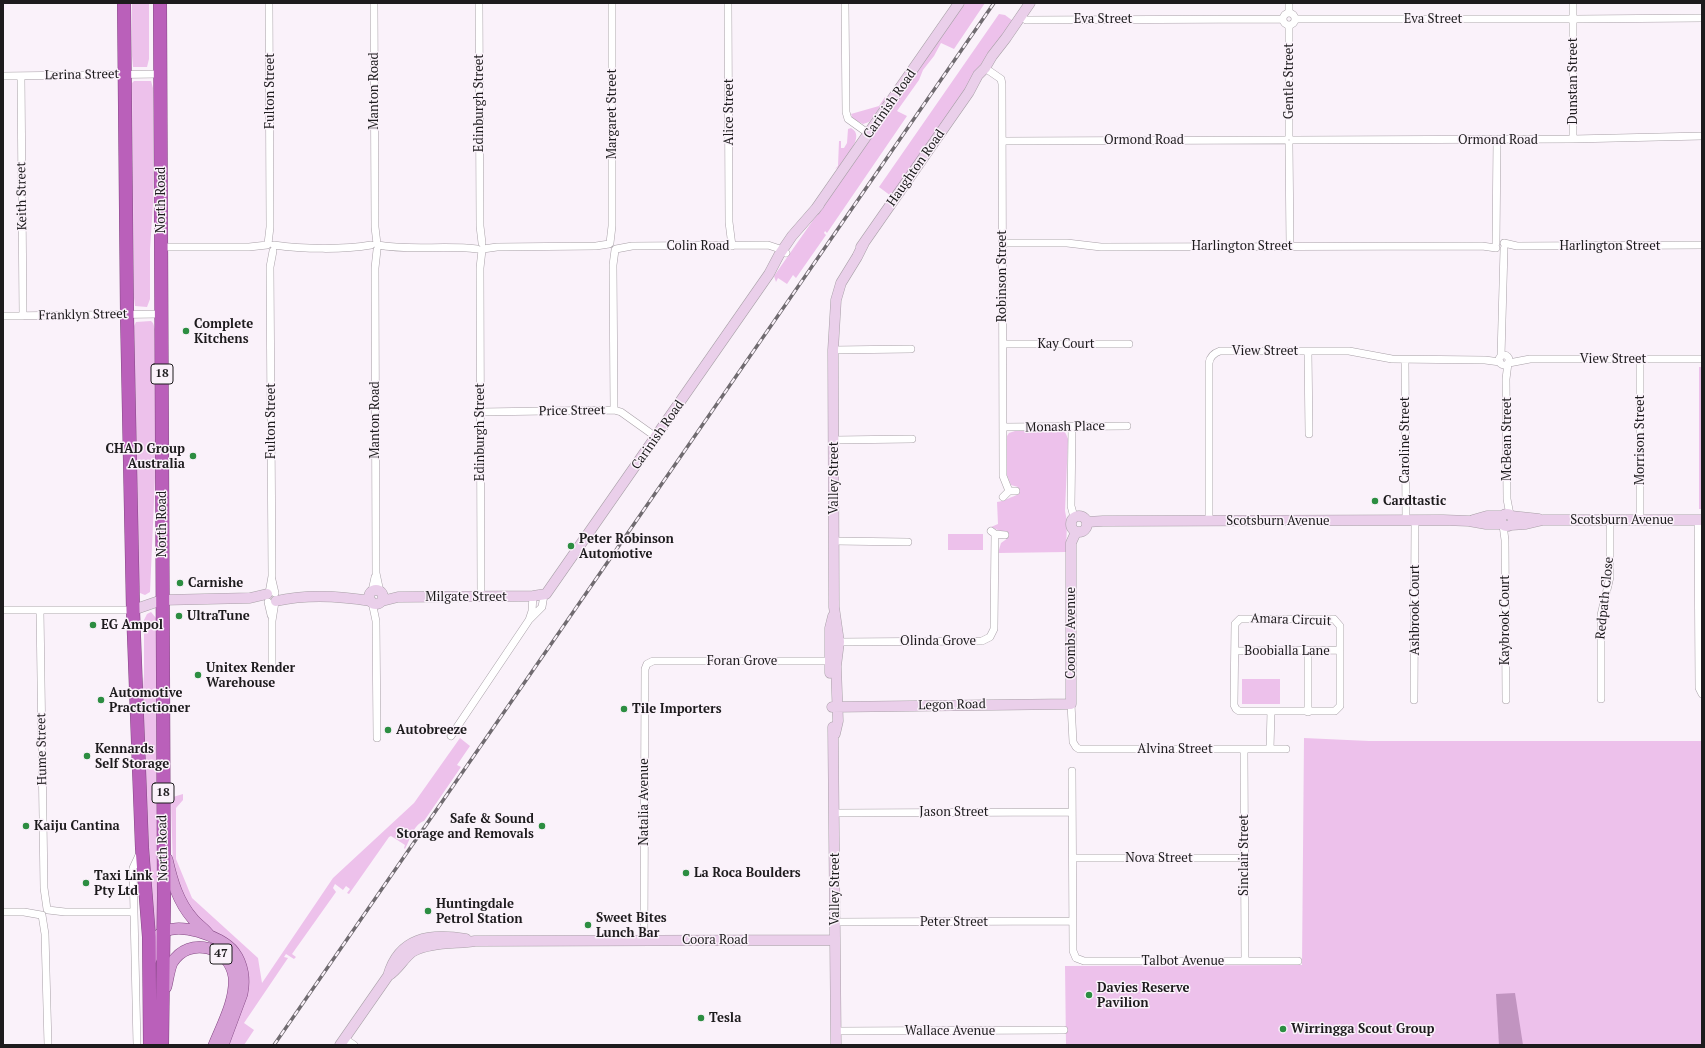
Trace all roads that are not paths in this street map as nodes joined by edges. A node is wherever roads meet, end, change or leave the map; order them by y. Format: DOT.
graph roads {
  1 [pos="124,3"];
  2 [pos="160,3"];
  3 [pos="269,3"];
  4 [pos="374,3"];
  5 [pos="478,3"];
  6 [pos="612,3"];
  7 [pos="728,3"];
  8 [pos="845,3"];
  9 [pos="959,3"];
  10 [pos="1030,3"];
  11 [pos="1289,3"];
  12 [pos="1573,3"];
  13 [pos="1289,12"];
  14 [pos="1021,16"];
  15 [pos="1702,18"];
  16 [pos="1283,19"];
  17 [pos="1296,19"];
  18 [pos="1573,19"];
  19 [pos="1289,26"];
  20 [pos="988,70"];
  21 [pos="124,74"];
  22 [pos="161,74"];
  23 [pos="3,76"];
  24 [pos="21,76"];
  25 [pos="869,134"];
  26 [pos="1702,136"];
  27 [pos="1573,139"];
  28 [pos="1289,140"];
  29 [pos="1497,140"];
  30 [pos="1002,141"];
  31 [pos="1002,243"];
  32 [pos="1702,245"];
  33 [pos="729,246"];
  34 [pos="1290,246"];
  35 [pos="1500,246"];
  36 [pos="161,247"];
  37 [pos="270,247"];
  38 [pos="375,247"];
  39 [pos="480,247"];
  40 [pos="612,247"];
  41 [pos="783,254"];
  42 [pos="834,294"];
  43 [pos="162,314"];
  44 [pos="127,315"];
  45 [pos="3,316"];
  46 [pos="23,316"];
  47 [pos="1003,344"];
  48 [pos="1129,344"];
  49 [pos="911,349"];
  50 [pos="833,350"];
  51 [pos="1308,351"];
  52 [pos="1640,359"];
  53 [pos="1702,359"];
  54 [pos="1405,360"];
  55 [pos="1504,360"];
  56 [pos="614,410"];
  57 [pos="480,412"];
  58 [pos="1127,426"];
  59 [pos="1003,427"];
  60 [pos="1072,427"];
  61 [pos="1308,434"];
  62 [pos="656,437"];
  63 [pos="912,439"];
  64 [pos="834,440"];
  65 [pos="1003,497"];
  66 [pos="1074,517"];
  67 [pos="1506,520"];
  68 [pos="1610,520"];
  69 [pos="1640,520"];
  70 [pos="1700,520"];
  71 [pos="1209,521"];
  72 [pos="1410,521"];
  73 [pos="1087,522"];
  74 [pos="1076,532"];
  75 [pos="1005,535"];
  76 [pos="834,541"];
  77 [pos="908,542"];
  78 [pos="544,595"];
  79 [pos="533,596"];
  80 [pos="272,597"];
  81 [pos="376,597"];
  82 [pos="481,597"];
  83 [pos="162,600"];
  84 [pos="3,610"];
  85 [pos="40,610"];
  86 [pos="133,610"];
  87 [pos="529,620"];
  88 [pos="834,642"];
  89 [pos="1340,650"];
  90 [pos="1235,651"];
  91 [pos="1308,651"];
  92 [pos="833,661"];
  93 [pos="647,664"];
  94 [pos="272,666"];
  95 [pos="1702,694"];
  96 [pos="1601,699"];
  97 [pos="1414,700"];
  98 [pos="1506,700"];
  99 [pos="1071,704"];
  100 [pos="835,707"];
  101 [pos="1271,712"];
  102 [pos="1308,712"];
  103 [pos="451,736"];
  104 [pos="1072,736"];
  105 [pos="377,738"];
  106 [pos="1244,749"];
  107 [pos="1270,749"];
  108 [pos="1286,750"];
  109 [pos="1072,771"];
  110 [pos="1072,812"];
  111 [pos="835,813"];
  112 [pos="163,841"];
  113 [pos="142,848"];
  114 [pos="1073,858"];
  115 [pos="1244,858"];
  116 [pos="3,912"];
  117 [pos="45,912"];
  118 [pos="134,912"];
  119 [pos="1072,921"];
  120 [pos="835,922"];
  121 [pos="164,930"];
  122 [pos="210,936"];
  123 [pos="644,940"];
  124 [pos="835,940"];
  125 [pos="135,948"];
  126 [pos="1245,961"];
  127 [pos="1298,961"];
  128 [pos="150,963"];
  129 [pos="162,1005"];
  130 [pos="1064,1030"];
  131 [pos="836,1031"];
  132 [pos="343,1042"];
  133 [pos="48,1045"];
  134 [pos="137,1045"];
  135 [pos="150,1045"];
  136 [pos="162,1045"];
  137 [pos="214,1045"];
  138 [pos="223,1045"];
  139 [pos="354,1045"];
  140 [pos="836,1045"];
  1 -- 21 [label="highway, North Road / 18"];
  2 -- 22 [label="highway, North Road / 18"];
  3 -- 37 [label="street, Fulton Street"];
  4 -- 38 [label="street, Manton Road"];
  5 -- 39 [label="street, Edinburgh Street"];
  6 -- 40 [label="street, Margaret Street"];
  7 -- 33 [label="street, Alice Street"];
  8 -- 25 [label="street"];
  9 -- 25 [label="street, Carinish Road"];
  10 -- 14 [label="street, Haughton Road"];
  11 -- 13 [label="street"];
  12 -- 18 [label="street, Dunstan Street"];
  13 -- 16 [label="street"];
  13 -- 17 [label="street"];
  14 -- 16 [label="street, Eva Street"];
  14 -- 20 [label="street, Haughton Road"];
  15 -- 18 [label="street, Eva Street"];
  16 -- 19 [label="street"];
  17 -- 18 [label="street, Eva Street"];
  17 -- 19 [label="street"];
  18 -- 27 [label="street, Dunstan Street"];
  19 -- 28 [label="street, Gentle Street"];
  20 -- 30 [label="street, Robinson Street"];
  20 -- 42 [label="street, Haughton Road"];
  21 -- 22 [label="street, Lerina Street"];
  21 -- 24 [label="street, Lerina Street"];
  21 -- 44 [label="highway, North Road / 18"];
  22 -- 36 [label="highway, North Road / 18"];
  23 -- 24 [label="street, Lerina Street"];
  24 -- 46 [label="street, Keith Street"];
  25 -- 41 [label="street, Carinish Road"];
  26 -- 27 [label="street, Ormond Road"];
  27 -- 29 [label="street, Ormond Road"];
  28 -- 29 [label="street, Ormond Road"];
  28 -- 30 [label="street, Ormond Road"];
  28 -- 34 [label="street, Gentle Street"];
  29 -- 35 [label="street, McBean Street"];
  30 -- 31 [label="street, Robinson Street"];
  31 -- 34 [label="street, Harlington Street"];
  31 -- 47 [label="street, Robinson Street"];
  32 -- 35 [label="street, Harlington Street"];
  33 -- 40 [label="street, Colin Road"];
  33 -- 41 [label="street, Colin Road"];
  34 -- 35 [label="street, Harlington Street"];
  35 -- 55 [label="street, McBean Street"];
  36 -- 37 [label="street, Colin Road"];
  36 -- 43 [label="highway, North Road / 18"];
  37 -- 38 [label="street, Colin Road"];
  37 -- 80 [label="street, Fulton Street"];
  38 -- 39 [label="street, Colin Road"];
  38 -- 81 [label="street, Manton Road"];
  39 -- 40 [label="street, Colin Road"];
  39 -- 57 [label="street, Edinburgh Street"];
  40 -- 56 [label="street, Margaret Street"];
  41 -- 62 [label="street, Carinish Road"];
  42 -- 50 [label="street, Valley Street"];
  43 -- 44 [label="street, Franklyn Street"];
  43 -- 83 [label="highway, North Road / 18"];
  44 -- 46 [label="street, Franklyn Street"];
  44 -- 86 [label="highway, North Road / 18"];
  45 -- 46 [label="street, Franklyn Street"];
  47 -- 48 [label="street, Kay Court"];
  47 -- 59 [label="street, Robinson Street"];
  49 -- 50 [label="street"];
  50 -- 64 [label="street, Valley Street"];
  51 -- 54 [label="street, View Street"];
  51 -- 61 [label="street"];
  51 -- 71 [label="street, View Street"];
  52 -- 53 [label="street, View Street"];
  52 -- 55 [label="street, View Street"];
  52 -- 69 [label="street, Morrison Street"];
  54 -- 55 [label="street, View Street"];
  54 -- 72 [label="street, Caroline Street"];
  55 -- 67 [label="street, McBean Street"];
  56 -- 57 [label="street, Price Street"];
  56 -- 62 [label="street, Price Street"];
  57 -- 82 [label="street, Edinburgh Street"];
  58 -- 60 [label="street, Monash Place"];
  59 -- 60 [label="street, Monash Place"];
  59 -- 65 [label="street, Robinson Street"];
  60 -- 66 [label="street"];
  62 -- 78 [label="street, Carinish Road"];
  63 -- 64 [label="street"];
  64 -- 76 [label="street, Valley Street"];
  66 -- 73 [label="street"];
  66 -- 74 [label="street"];
  67 -- 68 [label="street, Scotsburn Avenue"];
  67 -- 72 [label="street, Scotsburn Avenue"];
  67 -- 98 [label="street, Kaybrook Court"];
  68 -- 69 [label="street, Scotsburn Avenue"];
  68 -- 96 [label="street, Redpath Close"];
  69 -- 70 [label="street, Scotsburn Avenue"];
  70 -- 95 [label="street"];
  71 -- 72 [label="street, Scotsburn Avenue"];
  71 -- 73 [label="street, Scotsburn Avenue"];
  72 -- 97 [label="street, Ashbrook Court"];
  73 -- 74 [label="street"];
  74 -- 99 [label="street, Coombs Avenue"];
  75 -- 88 [label="street, Olinda Grove"];
  76 -- 77 [label="street"];
  76 -- 88 [label="street, Valley Street"];
  78 -- 79 [label="street"];
  78 -- 87 [label="street, Carinish Road"];
  79 -- 82 [label="street, Milgate Street"];
  79 -- 87 [label="street, Carinish Road"];
  80 -- 81 [label="street, Milgate Street"];
  80 -- 83 [label="street, Milgate Street"];
  80 -- 94 [label="street, Fulton Street"];
  81 -- 82 [label="street, Milgate Street"];
  81 -- 105 [label="street, Manton Road"];
  83 -- 86 [label="street, Milgate Street"];
  83 -- 112 [label="highway, North Road / 18"];
  84 -- 85 [label="street"];
  85 -- 86 [label="street"];
  85 -- 117 [label="street, Hume Street"];
  86 -- 113 [label="highway, North Road / 18"];
  87 -- 103 [label="street, Carinish Road"];
  88 -- 92 [label="street, Valley Street"];
  89 -- 90 [label="street, Amara Circuit"];
  89 -- 91 [label="street, Boobialla Lane"];
  89 -- 102 [label="street, Amara Circuit"];
  90 -- 91 [label="street, Boobialla Lane"];
  90 -- 101 [label="street, Amara Circuit"];
  91 -- 102 [label="street"];
  92 -- 93 [label="street, Foran Grove"];
  92 -- 100 [label="street, Valley Street"];
  93 -- 123 [label="street, Natalia Avenue"];
  99 -- 100 [label="street, Legon Road"];
  99 -- 104 [label="street, Coombs Avenue"];
  100 -- 111 [label="street, Valley Street"];
  101 -- 102 [label="street, Amara Circuit"];
  101 -- 107 [label="street"];
  104 -- 106 [label="street, Alvina Street"];
  106 -- 107 [label="street, Alvina Street"];
  106 -- 115 [label="street, Sinclair Street"];
  107 -- 108 [label="street, Alvina Street"];
  109 -- 110 [label="street"];
  110 -- 111 [label="street, Jason Street"];
  110 -- 114 [label="street"];
  111 -- 120 [label="street, Valley Street"];
  112 -- 121 [label="highway, North Road / 18"];
  112 -- 122 [label="main road"];
  113 -- 118 [label="street, North Road"];
  113 -- 128 [label="highway, North Road / 18"];
  114 -- 115 [label="street, Nova Street"];
  114 -- 119 [label="street"];
  115 -- 126 [label="street, Sinclair Street"];
  116 -- 117 [label="street"];
  117 -- 118 [label="street"];
  117 -- 133 [label="street, Hume Street"];
  118 -- 125 [label="street, North Road"];
  119 -- 120 [label="street, Peter Street"];
  119 -- 126 [label="street, Talbot Avenue"];
  120 -- 124 [label="street, Valley Street"];
  121 -- 122 [label="main road, 47"];
  121 -- 128 [label="main road"];
  121 -- 129 [label="highway, North Road / 18"];
  122 -- 138 [label="main road, 47"];
  123 -- 124 [label="street, Coora Road"];
  123 -- 132 [label="street, Coora Road"];
  124 -- 131 [label="street, Valley Street"];
  125 -- 128 [label="street"];
  125 -- 134 [label="street, North Road"];
  126 -- 127 [label="street, Talbot Avenue"];
  128 -- 135 [label="highway, North Road / 18"];
  129 -- 136 [label="highway, North Road / 18"];
  129 -- 137 [label="main road, 47"];
  130 -- 131 [label="street, Wallace Avenue"];
  131 -- 140 [label="street, Valley Street"];
  132 -- 139 [label="street"];
}
